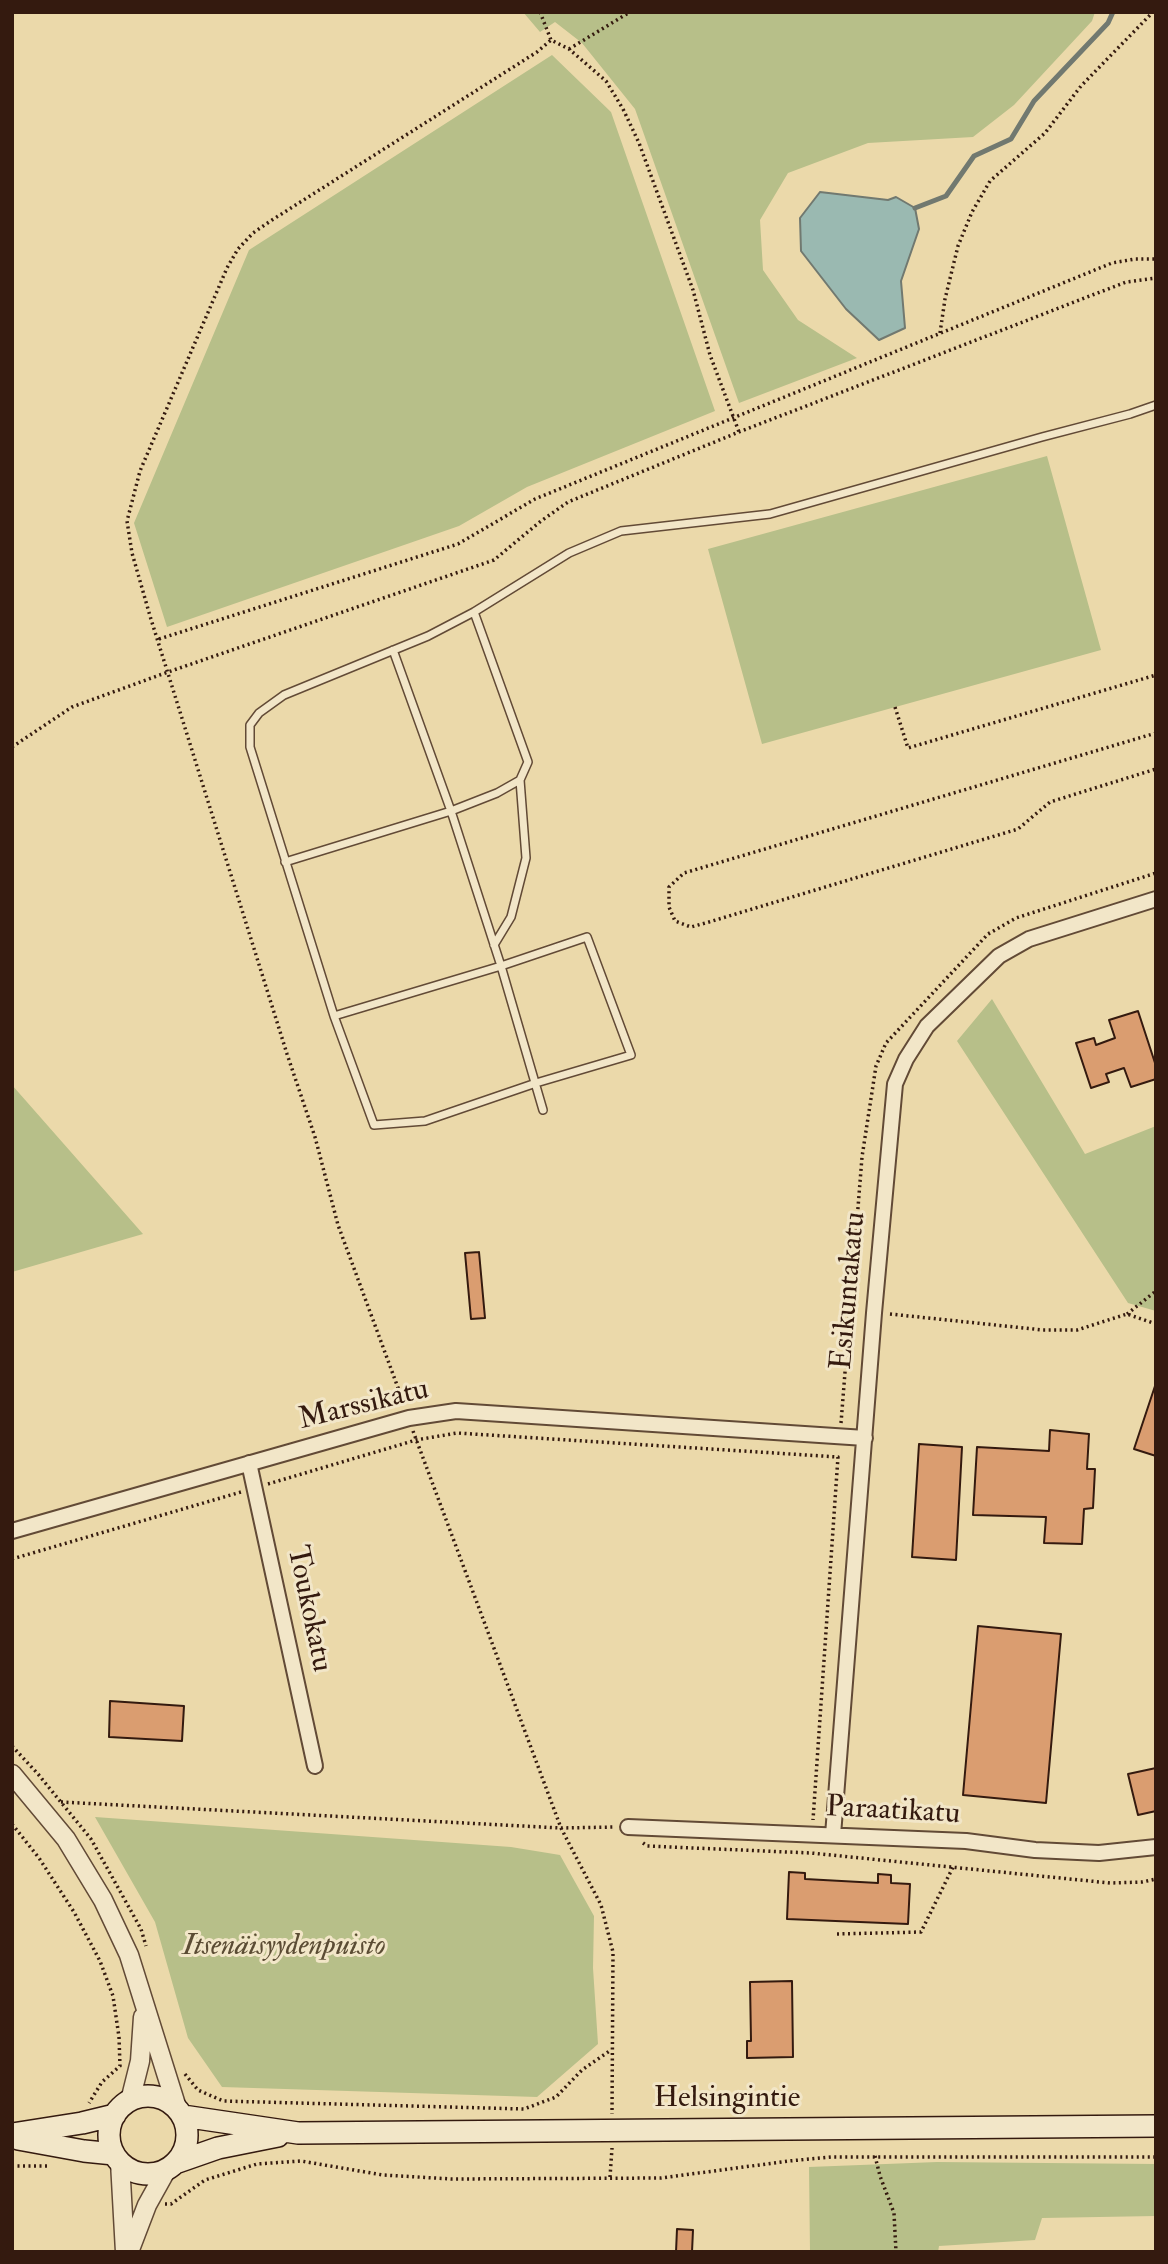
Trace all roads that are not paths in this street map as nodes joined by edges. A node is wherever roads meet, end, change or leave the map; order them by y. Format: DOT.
graph roads {
  1 [pos="1156,405"];
  2 [pos="474,612"];
  3 [pos="393,650"];
  4 [pos="520,780"];
  5 [pos="451,811"];
  6 [pos="285,862"];
  7 [pos="1156,899"];
  8 [pos="494,945"];
  9 [pos="500,966"];
  10 [pos="334,1016"];
  11 [pos="536,1083"];
  12 [pos="543,1110"];
  13 [pos="866,1438"];
  14 [pos="249,1463"];
  15 [pos="12,1531"];
  16 [pos="315,1766"];
  17 [pos="14,1779"];
  18 [pos="628,1827"];
  19 [pos="833,1835"];
  20 [pos="1156,1847"];
  21 [pos="144,2003"];
  22 [pos="122,2108"];
  23 [pos="180,2112"];
  24 [pos="1156,2126"];
  25 [pos="298,2133"];
  26 [pos="12,2136"];
  27 [pos="117,2158"];
  28 [pos="171,2166"];
  29 [pos="127,2252"];
  1 -- 2 [label="lane"];
  2 -- 3 [label="lane"];
  2 -- 4 [label="lane"];
  3 -- 5 [label="lane"];
  3 -- 6 [label="lane"];
  4 -- 5 [label="lane"];
  4 -- 8 [label="lane"];
  5 -- 6 [label="lane"];
  5 -- 8 [label="lane"];
  6 -- 10 [label="lane"];
  7 -- 13 [label="street, Esikuntakatu"];
  8 -- 9 [label="lane"];
  9 -- 10 [label="lane"];
  9 -- 11 [label="lane"];
  9 -- 11 [label="lane"];
  10 -- 11 [label="lane"];
  11 -- 12 [label="lane"];
  13 -- 14 [label="street, Marssikatu"];
  13 -- 19 [label="street, Esikuntakatu"];
  14 -- 15 [label="street, Marssikatu"];
  14 -- 16 [label="street, Toukokatu"];
  17 -- 21 [label="street"];
  18 -- 19 [label="street, Paraatikatu"];
  19 -- 20 [label="street, Paraatikatu"];
  21 -- 22 [label="street"];
  21 -- 23 [label="street"];
  22 -- 23 [label="main road"];
  22 -- 26 [label="main road"];
  22 -- 27 [label="main road"];
  23 -- 25 [label="main road, Helsingintie"];
  23 -- 28 [label="main road"];
  24 -- 25 [label="main road, Helsingintie"];
  25 -- 28 [label="main road, Helsingintie"];
  26 -- 27 [label="main road"];
  27 -- 28 [label="main road"];
  27 -- 29 [label="street"];
  28 -- 29 [label="street"];
}
